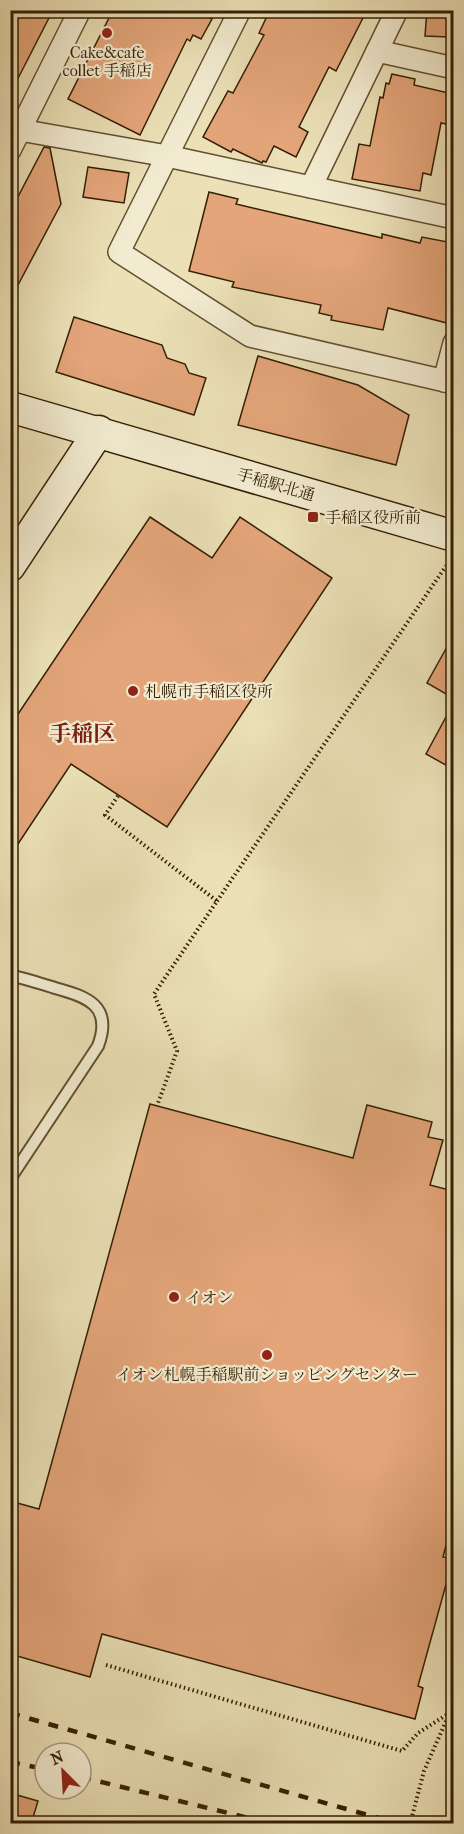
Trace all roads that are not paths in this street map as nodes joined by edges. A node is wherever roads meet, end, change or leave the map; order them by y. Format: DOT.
graph roads {
  1 [pos="80,10"];
  2 [pos="240,10"];
  3 [pos="397,10"];
  4 [pos="377,51"];
  5 [pos="453,68"];
  6 [pos="20,130"];
  7 [pos="10,150"];
  8 [pos="167,156"];
  9 [pos="311,187"];
  10 [pos="453,218"];
  11 [pos="453,343"];
  12 [pos="448,382"];
  13 [pos="10,407"];
  14 [pos="99,431"];
  15 [pos="453,536"];
  16 [pos="10,566"];
  17 [pos="10,975"];
  18 [pos="10,1179"];
  1 -- 6 [label="street"];
  2 -- 8 [label="street"];
  3 -- 4 [label="street"];
  4 -- 5 [label="street"];
  4 -- 9 [label="street"];
  6 -- 7 [label="street"];
  6 -- 8 [label="street"];
  8 -- 9 [label="street"];
  8 -- 12 [label="street"];
  9 -- 10 [label="street"];
  11 -- 12 [label="street"];
  13 -- 14 [label="street, 手稲駅北通"];
  14 -- 15 [label="street, 手稲駅北通"];
  14 -- 16 [label="street"];
  17 -- 18 [label="lane"];
}
